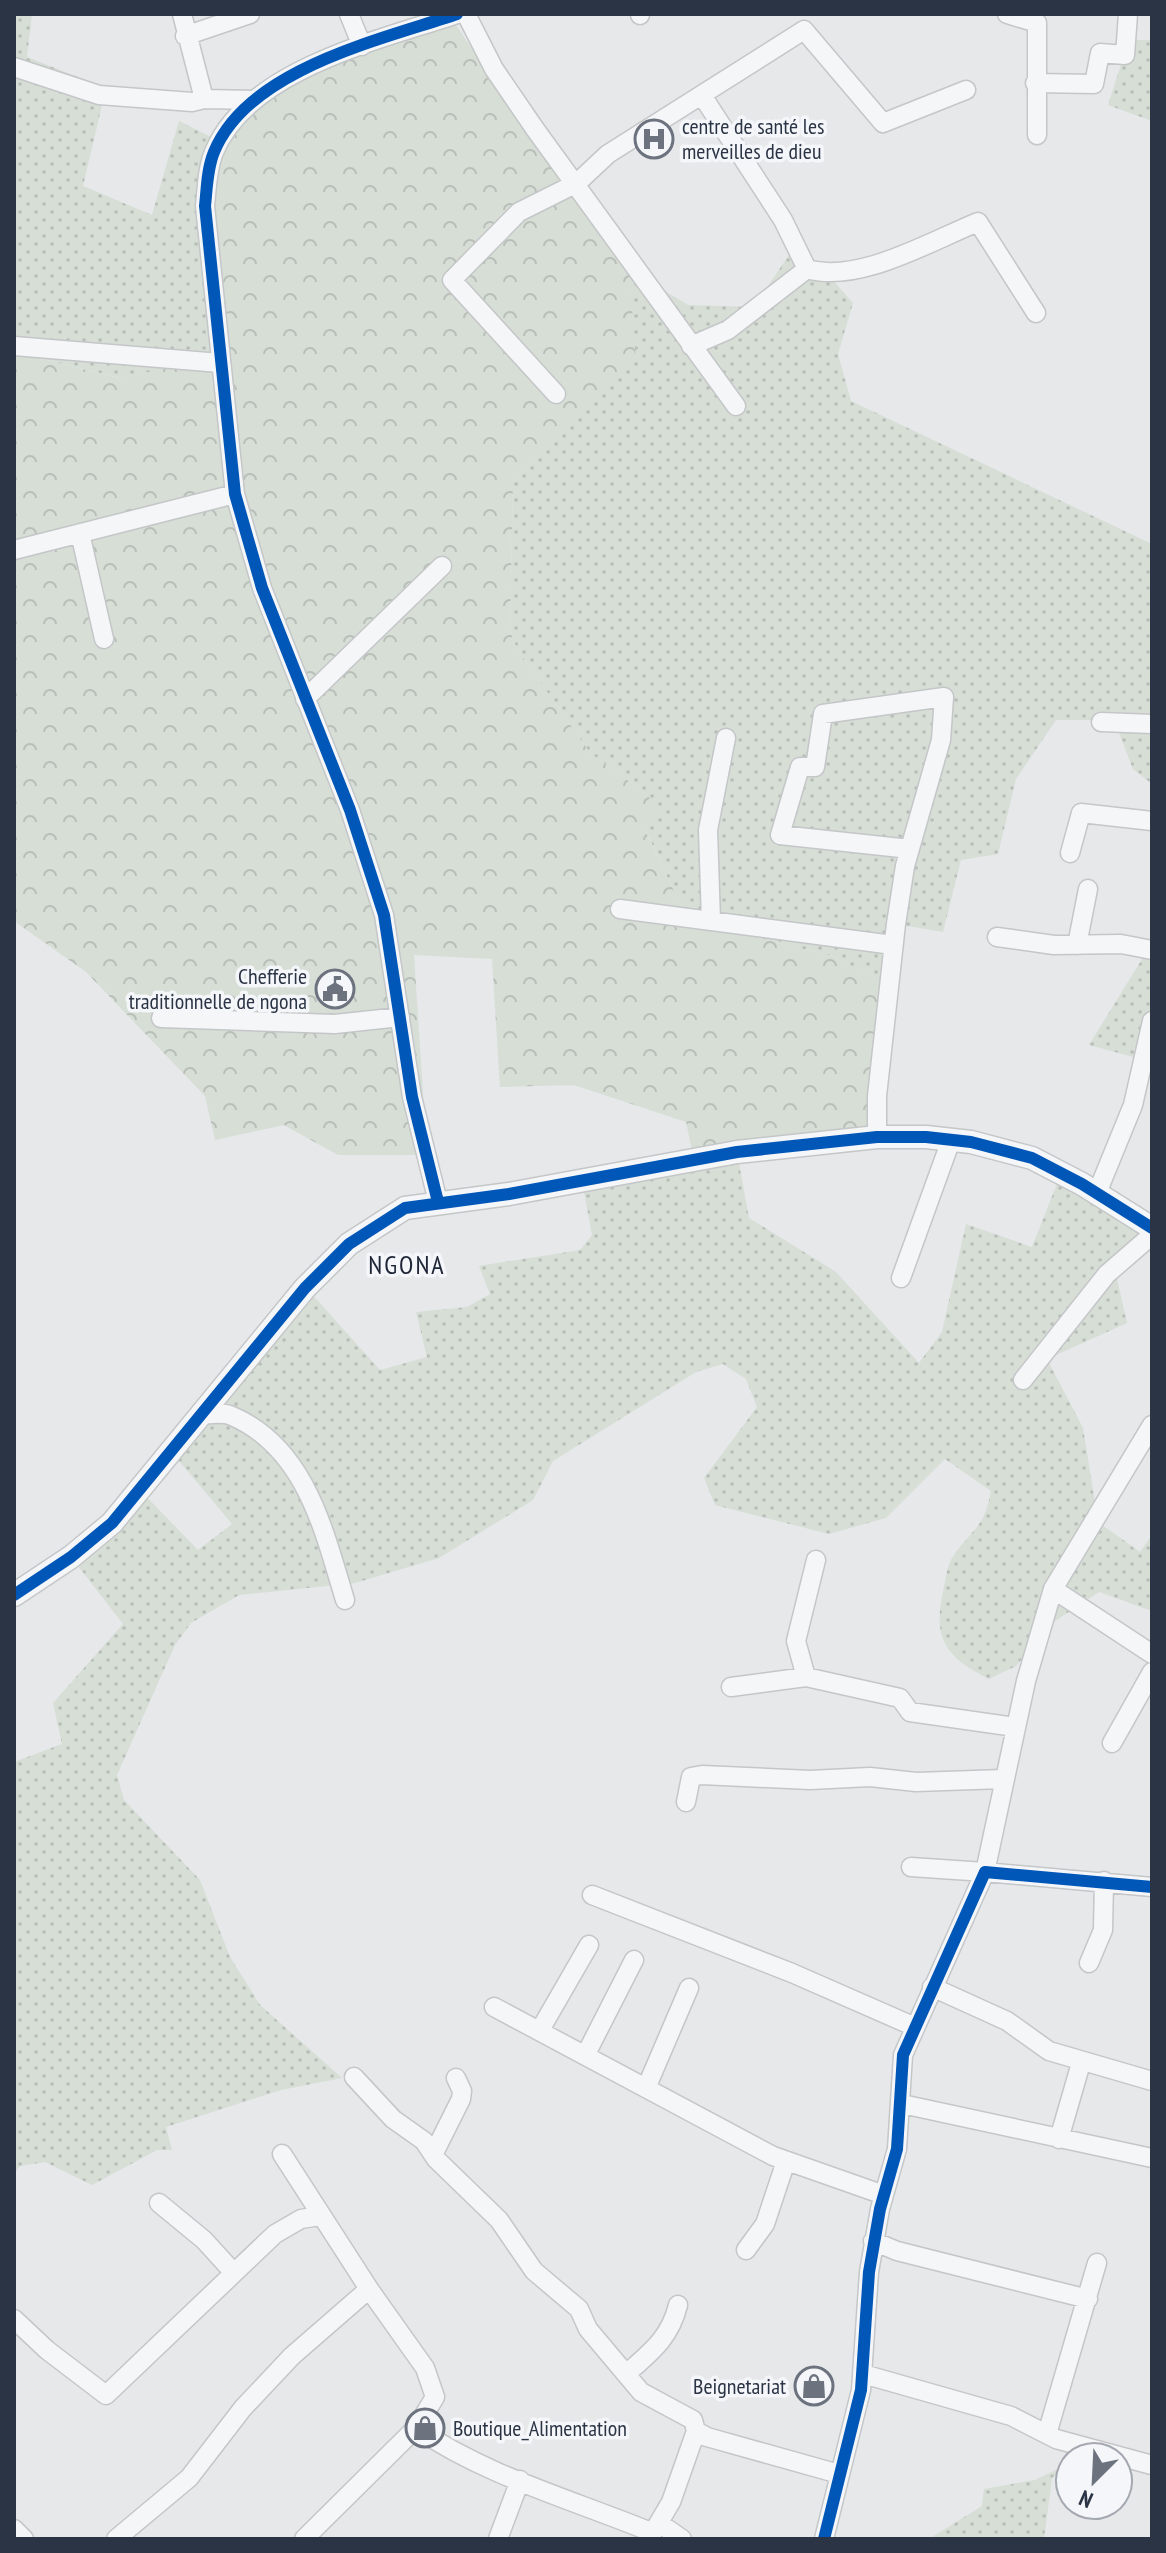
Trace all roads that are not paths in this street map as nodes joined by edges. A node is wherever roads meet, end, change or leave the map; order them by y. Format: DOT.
graph roads {
  1 [pos="182,14"];
  2 [pos="250,14"];
  3 [pos="349,14"];
  4 [pos="457,14"];
  5 [pos="466,14"];
  6 [pos="1007,14"];
  7 [pos="1128,14"];
  8 [pos="185,36"];
  9 [pos="362,46"];
  10 [pos="14,67"];
  11 [pos="1035,83"];
  12 [pos="966,90"];
  13 [pos="703,97"];
  14 [pos="204,99"];
  15 [pos="254,100"];
  16 [pos="1037,135"];
  17 [pos="577,183"];
  18 [pos="807,269"];
  19 [pos="1036,313"];
  20 [pos="14,346"];
  21 [pos="691,346"];
  22 [pos="220,363"];
  23 [pos="556,394"];
  24 [pos="736,406"];
  25 [pos="235,494"];
  26 [pos="80,533"];
  27 [pos="14,550"];
  28 [pos="442,566"];
  29 [pos="104,639"];
  30 [pos="305,699"];
  31 [pos="1101,722"];
  32 [pos="1152,724"];
  33 [pos="726,738"];
  34 [pos="1152,821"];
  35 [pos="910,849"];
  36 [pos="1070,853"];
  37 [pos="1088,889"];
  38 [pos="620,909"];
  39 [pos="711,921"];
  40 [pos="997,937"];
  41 [pos="893,945"];
  42 [pos="1077,945"];
  43 [pos="1152,950"];
  44 [pos="400,1017"];
  45 [pos="161,1018"];
  46 [pos="1152,1021"];
  47 [pos="877,1137"];
  48 [pos="951,1140"];
  49 [pos="1097,1193"];
  50 [pos="438,1202"];
  51 [pos="1152,1228"];
  52 [pos="1152,1235"];
  53 [pos="901,1278"];
  54 [pos="1023,1380"];
  55 [pos="201,1415"];
  56 [pos="1152,1425"];
  57 [pos="816,1560"];
  58 [pos="1053,1589"];
  59 [pos="14,1595"];
  60 [pos="345,1600"];
  61 [pos="1152,1654"];
  62 [pos="1152,1672"];
  63 [pos="806,1677"];
  64 [pos="731,1687"];
  65 [pos="1015,1727"];
  66 [pos="1112,1743"];
  67 [pos="1003,1779"];
  68 [pos="686,1802"];
  69 [pos="911,1867"];
  70 [pos="985,1872"];
  71 [pos="1104,1881"];
  72 [pos="1152,1887"];
  73 [pos="592,1895"];
  74 [pos="589,1945"];
  75 [pos="634,1960"];
  76 [pos="1089,1963"];
  77 [pos="932,1987"];
  78 [pos="689,1988"];
  79 [pos="494,2007"];
  80 [pos="913,2026"];
  81 [pos="540,2030"];
  82 [pos="586,2054"];
  83 [pos="1081,2063"];
  84 [pos="354,2077"];
  85 [pos="456,2078"];
  86 [pos="1152,2081"];
  87 [pos="647,2086"];
  88 [pos="902,2104"];
  89 [pos="1059,2139"];
  90 [pos="282,2154"];
  91 [pos="433,2155"];
  92 [pos="1152,2158"];
  93 [pos="786,2161"];
  94 [pos="884,2195"];
  95 [pos="159,2203"];
  96 [pos="320,2216"];
  97 [pos="873,2241"];
  98 [pos="746,2250"];
  99 [pos="1097,2263"];
  100 [pos="234,2273"];
  101 [pos="369,2289"];
  102 [pos="1088,2299"];
  103 [pos="678,2305"];
  104 [pos="14,2319"];
  105 [pos="626,2374"];
  106 [pos="863,2374"];
  107 [pos="416,2428"];
  108 [pos="696,2431"];
  109 [pos="1047,2434"];
  110 [pos="1152,2465"];
  111 [pos="839,2474"];
  112 [pos="520,2480"];
  113 [pos="14,2529"];
  114 [pos="653,2531"];
  115 [pos="24,2539"];
  116 [pos="116,2539"];
  117 [pos="304,2539"];
  118 [pos="498,2539"];
  119 [pos="682,2539"];
  120 [pos="824,2539"];
  1 -- 8 [label="street"];
  2 -- 8 [label="street"];
  3 -- 9 [label="street"];
  4 -- 9 [label="street"];
  5 -- 17 [label="street"];
  6 -- 11 [label="street"];
  7 -- 11 [label="street"];
  8 -- 14 [label="street"];
  9 -- 15 [label="street"];
  10 -- 14 [label="street"];
  11 -- 16 [label="street"];
  12 -- 13 [label="street"];
  13 -- 17 [label="street"];
  13 -- 18 [label="street"];
  14 -- 15 [label="street"];
  15 -- 22 [label="street"];
  17 -- 21 [label="street"];
  17 -- 23 [label="street"];
  18 -- 19 [label="street"];
  18 -- 21 [label="street"];
  20 -- 22 [label="street"];
  21 -- 24 [label="street"];
  22 -- 25 [label="street"];
  25 -- 26 [label="street"];
  25 -- 30 [label="street"];
  26 -- 27 [label="street"];
  26 -- 29 [label="street"];
  28 -- 30 [label="street"];
  30 -- 44 [label="street"];
  31 -- 32 [label="street"];
  33 -- 39 [label="street"];
  34 -- 36 [label="street"];
  35 -- 35 [label="street"];
  35 -- 41 [label="street"];
  37 -- 42 [label="street"];
  38 -- 39 [label="street"];
  39 -- 41 [label="street"];
  40 -- 42 [label="street"];
  41 -- 47 [label="street"];
  42 -- 43 [label="street"];
  44 -- 45 [label="street"];
  44 -- 50 [label="street"];
  46 -- 49 [label="street"];
  47 -- 48 [label="street"];
  47 -- 50 [label="street"];
  48 -- 49 [label="street"];
  48 -- 53 [label="street"];
  49 -- 51 [label="street"];
  50 -- 55 [label="street"];
  52 -- 54 [label="street"];
  55 -- 59 [label="street"];
  55 -- 60 [label="street"];
  56 -- 58 [label="street"];
  57 -- 63 [label="street"];
  58 -- 61 [label="street"];
  58 -- 65 [label="street"];
  62 -- 66 [label="street"];
  63 -- 64 [label="street"];
  63 -- 65 [label="street"];
  65 -- 67 [label="street"];
  67 -- 68 [label="street"];
  67 -- 70 [label="street"];
  69 -- 70 [label="street"];
  70 -- 71 [label="street"];
  70 -- 77 [label="street"];
  71 -- 72 [label="street"];
  71 -- 76 [label="street"];
  73 -- 80 [label="street"];
  74 -- 81 [label="street"];
  75 -- 82 [label="street"];
  77 -- 80 [label="street"];
  77 -- 83 [label="street"];
  78 -- 87 [label="street"];
  79 -- 81 [label="street"];
  80 -- 88 [label="street"];
  81 -- 82 [label="street"];
  82 -- 87 [label="street"];
  83 -- 86 [label="street"];
  83 -- 89 [label="street"];
  84 -- 91 [label="street"];
  85 -- 91 [label="street"];
  87 -- 93 [label="street"];
  88 -- 89 [label="street"];
  88 -- 94 [label="street"];
  89 -- 92 [label="street"];
  90 -- 96 [label="street"];
  91 -- 105 [label="street"];
  93 -- 94 [label="street"];
  93 -- 98 [label="street"];
  94 -- 97 [label="street"];
  95 -- 100 [label="street"];
  96 -- 100 [label="street"];
  96 -- 101 [label="street"];
  97 -- 102 [label="street"];
  97 -- 106 [label="street"];
  99 -- 102 [label="street"];
  100 -- 104 [label="street"];
  101 -- 107 [label="street"];
  101 -- 116 [label="street"];
  102 -- 109 [label="street"];
  103 -- 105 [label="street"];
  105 -- 108 [label="street"];
  106 -- 109 [label="street"];
  106 -- 111 [label="street"];
  107 -- 112 [label="street"];
  107 -- 117 [label="street"];
  108 -- 111 [label="street"];
  108 -- 114 [label="street"];
  109 -- 110 [label="street"];
  111 -- 120 [label="street"];
  112 -- 114 [label="street"];
  112 -- 118 [label="street"];
  113 -- 115 [label="street"];
  114 -- 119 [label="street"];
}
